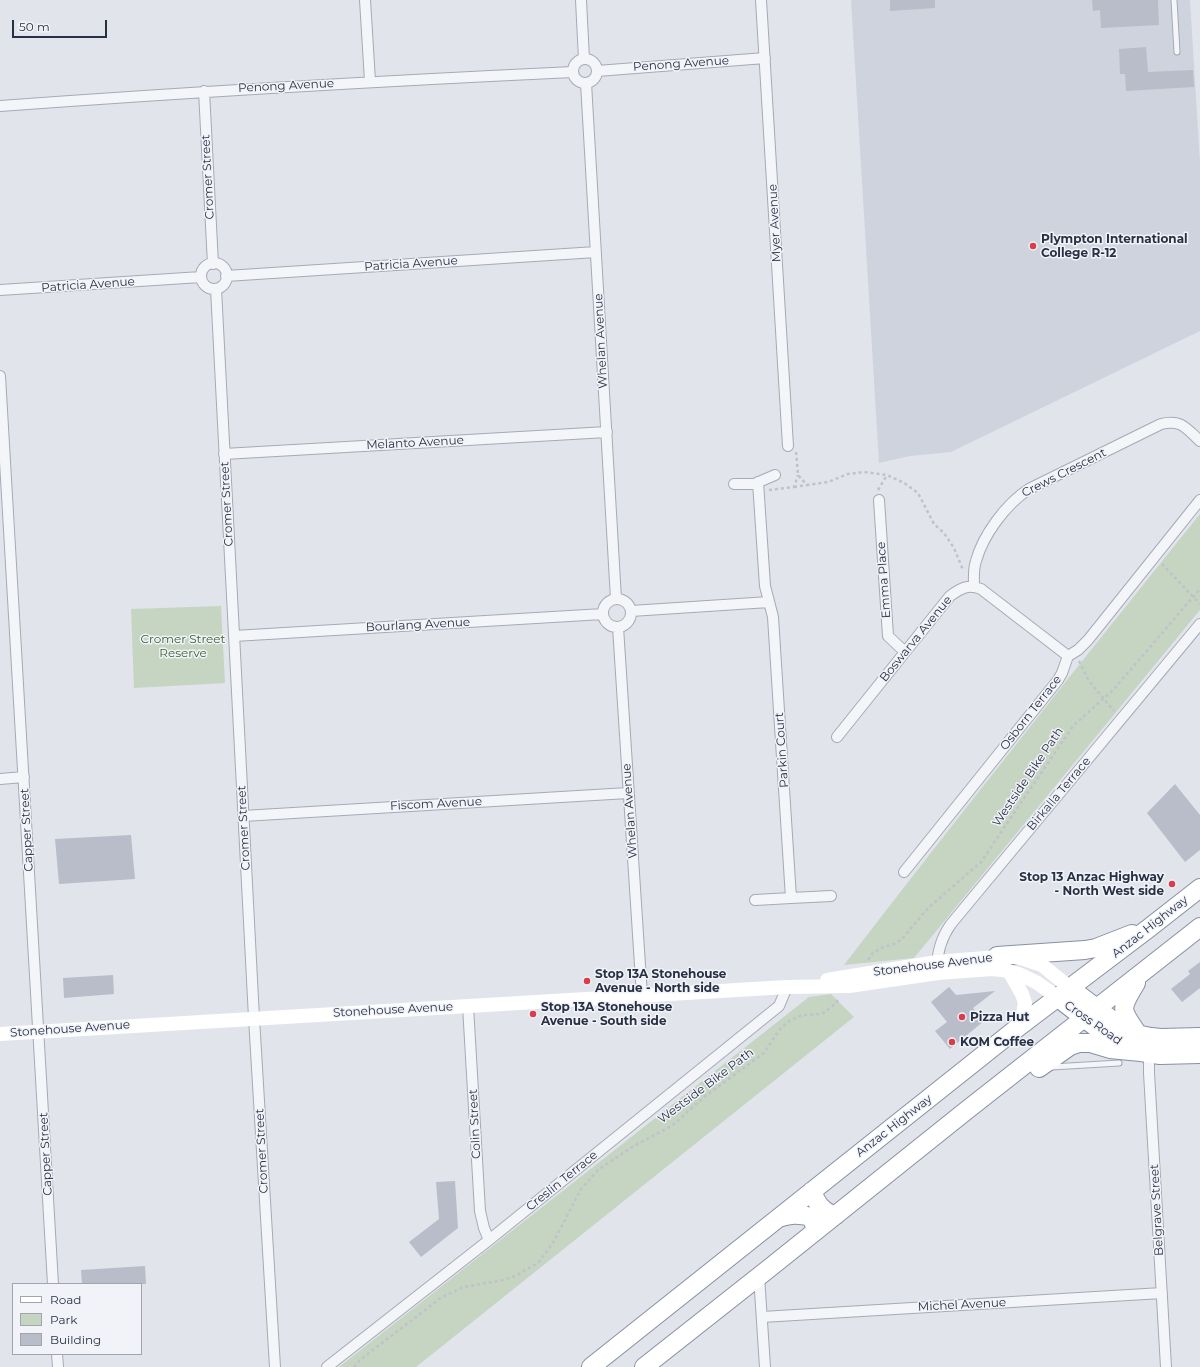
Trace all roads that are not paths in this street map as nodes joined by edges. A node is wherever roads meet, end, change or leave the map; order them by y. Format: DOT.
graph roads {
  1 [pos="365,0"];
  2 [pos="581,0"];
  3 [pos="761,0"];
  4 [pos="1174,0"];
  5 [pos="1177,52"];
  6 [pos="765,58"];
  7 [pos="584,59"];
  8 [pos="597,71"];
  9 [pos="573,72"];
  10 [pos="370,82"];
  11 [pos="586,83"];
  12 [pos="204,91"];
  13 [pos="0,106"];
  14 [pos="596,252"];
  15 [pos="213,264"];
  16 [pos="226,276"];
  17 [pos="201,277"];
  18 [pos="216,289"];
  19 [pos="0,290"];
  20 [pos="0,376"];
  21 [pos="607,432"];
  22 [pos="1200,441"];
  23 [pos="788,446"];
  24 [pos="224,454"];
  25 [pos="775,475"];
  26 [pos="734,484"];
  27 [pos="759,487"];
  28 [pos="4,493"];
  29 [pos="879,500"];
  30 [pos="1200,500"];
  31 [pos="974,586"];
  32 [pos="616,599"];
  33 [pos="769,602"];
  34 [pos="631,611"];
  35 [pos="603,614"];
  36 [pos="1200,624"];
  37 [pos="618,627"];
  38 [pos="234,636"];
  39 [pos="905,652"];
  40 [pos="1068,656"];
  41 [pos="837,737"];
  42 [pos="24,777"];
  43 [pos="0,779"];
  44 [pos="628,793"];
  45 [pos="243,816"];
  46 [pos="904,872"];
  47 [pos="1200,888"];
  48 [pos="831,896"];
  49 [pos="791,898"];
  50 [pos="755,900"];
  51 [pos="1150,928"];
  52 [pos="1200,928"];
  53 [pos="997,956"];
  54 [pos="937,968"];
  55 [pos="1009,971"];
  56 [pos="1140,975"];
  57 [pos="787,987"];
  58 [pos="1064,993"];
  59 [pos="642,996"];
  60 [pos="468,1006"];
  61 [pos="1091,1013"];
  62 [pos="254,1018"];
  63 [pos="1021,1025"];
  64 [pos="39,1031"];
  65 [pos="0,1034"];
  66 [pos="1200,1037"];
  67 [pos="1143,1047"];
  68 [pos="1200,1054"];
  69 [pos="1119,1063"];
  70 [pos="1040,1067"];
  71 [pos="967,1110"];
  72 [pos="812,1191"];
  73 [pos="835,1216"];
  74 [pos="776,1219"];
  75 [pos="816,1231"];
  76 [pos="489,1240"];
  77 [pos="759,1276"];
  78 [pos="53,1283"];
  79 [pos="1162,1293"];
  80 [pos="762,1317"];
  81 [pos="57,1355"];
  82 [pos="58,1367"];
  83 [pos="275,1367"];
  84 [pos="327,1367"];
  85 [pos="591,1367"];
  86 [pos="644,1367"];
  87 [pos="765,1367"];
  88 [pos="1166,1367"];
  1 -- 10 [label="street"];
  2 -- 7 [label="street"];
  3 -- 6 [label="street, Myer Avenue"];
  4 -- 5 [label="lane"];
  6 -- 8 [label="street, Penong Avenue"];
  6 -- 23 [label="street, Myer Avenue"];
  7 -- 8 [label="street"];
  7 -- 9 [label="street"];
  8 -- 11 [label="street"];
  9 -- 10 [label="street, Penong Avenue"];
  9 -- 11 [label="street"];
  10 -- 12 [label="street, Penong Avenue"];
  11 -- 14 [label="street, Whelan Avenue"];
  12 -- 13 [label="street, Penong Avenue"];
  12 -- 15 [label="street, Cromer Street"];
  14 -- 16 [label="street, Patricia Avenue"];
  14 -- 21 [label="street, Whelan Avenue"];
  15 -- 16 [label="street"];
  15 -- 17 [label="street"];
  16 -- 18 [label="street"];
  17 -- 18 [label="street"];
  17 -- 19 [label="street, Patricia Avenue"];
  18 -- 24 [label="street, Cromer Street"];
  20 -- 28 [label="street, Capper Street"];
  21 -- 24 [label="street, Melanto Avenue"];
  21 -- 32 [label="street, Whelan Avenue"];
  22 -- 31 [label="street, Crews Crescent"];
  24 -- 38 [label="street, Cromer Street"];
  25 -- 27 [label="street"];
  26 -- 27 [label="street"];
  27 -- 33 [label="street, Parkin Court"];
  28 -- 42 [label="street, Capper Street"];
  29 -- 39 [label="street, Emma Place"];
  30 -- 40 [label="street"];
  31 -- 39 [label="street, Boswarva Avenue"];
  31 -- 40 [label="street"];
  32 -- 34 [label="street"];
  32 -- 35 [label="street"];
  33 -- 34 [label="street"];
  33 -- 49 [label="street, Parkin Court"];
  34 -- 37 [label="street"];
  35 -- 37 [label="street"];
  35 -- 38 [label="street, Bourlang Avenue"];
  36 -- 54 [label="street, Birkalla Terrace"];
  37 -- 44 [label="street, Whelan Avenue"];
  38 -- 45 [label="street, Cromer Street"];
  39 -- 41 [label="street, Boswarva Avenue"];
  40 -- 46 [label="street, Osborn Terrace"];
  42 -- 43 [label="street"];
  42 -- 64 [label="street, Capper Street"];
  44 -- 45 [label="street, Fiscom Avenue"];
  44 -- 59 [label="street, Whelan Avenue"];
  45 -- 62 [label="street, Cromer Street"];
  47 -- 51 [label="highway, Anzac Highway"];
  48 -- 49 [label="street"];
  49 -- 50 [label="street"];
  51 -- 53 [label="highway"];
  51 -- 58 [label="highway, Anzac Highway"];
  52 -- 56 [label="highway"];
  53 -- 54 [label="street, Stonehouse Avenue"];
  53 -- 58 [label="street, Stonehouse Avenue"];
  54 -- 55 [label="street, Stonehouse Avenue"];
  54 -- 57 [label="street, Stonehouse Avenue"];
  55 -- 58 [label="street, Stonehouse Avenue"];
  55 -- 63 [label="street"];
  56 -- 61 [label="highway"];
  56 -- 67 [label="highway"];
  57 -- 59 [label="street, Stonehouse Avenue"];
  57 -- 76 [label="street, Creslin Terrace"];
  58 -- 61 [label="highway, Cross Road"];
  58 -- 63 [label="highway, Anzac Highway"];
  59 -- 60 [label="street, Stonehouse Avenue"];
  60 -- 62 [label="street, Stonehouse Avenue"];
  60 -- 76 [label="street, Colin Street"];
  61 -- 67 [label="highway, Cross Road"];
  61 -- 71 [label="highway"];
  62 -- 64 [label="street, Stonehouse Avenue"];
  62 -- 83 [label="street, Cromer Street"];
  63 -- 72 [label="highway, Anzac Highway"];
  64 -- 65 [label="street, Stonehouse Avenue"];
  64 -- 78 [label="street, Capper Street"];
  66 -- 67 [label="highway, Cross Road"];
  67 -- 68 [label="highway, Cross Road"];
  67 -- 70 [label="highway"];
  67 -- 79 [label="street, Belgrave Street"];
  69 -- 70 [label="lane"];
  70 -- 71 [label="highway"];
  71 -- 73 [label="highway"];
  72 -- 73 [label="highway"];
  72 -- 74 [label="highway, Anzac Highway"];
  73 -- 75 [label="highway"];
  74 -- 75 [label="highway"];
  74 -- 85 [label="highway, Anzac Highway"];
  75 -- 77 [label="highway"];
  76 -- 84 [label="street, Creslin Terrace"];
  77 -- 80 [label="street"];
  77 -- 86 [label="highway"];
  79 -- 80 [label="street, Michel Avenue"];
  79 -- 88 [label="street, Belgrave Street"];
  80 -- 87 [label="street"];
  81 -- 82 [label="street"];
}
